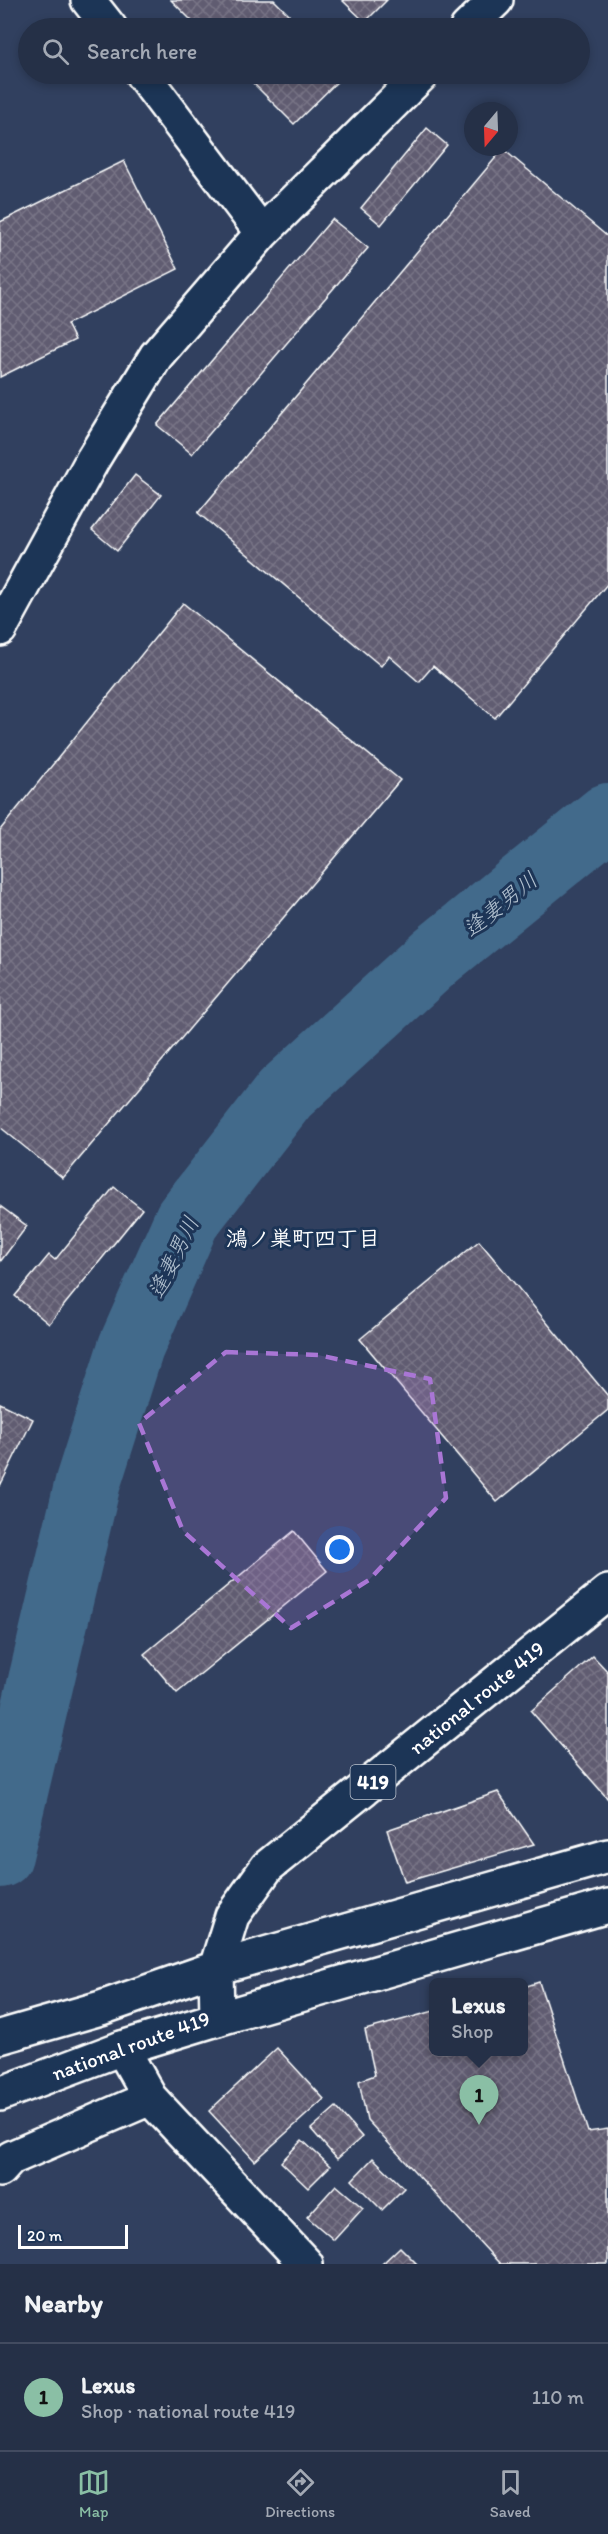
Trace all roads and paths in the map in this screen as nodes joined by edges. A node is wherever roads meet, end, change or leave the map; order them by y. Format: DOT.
graph roads {
  1 [pos="88,0"];
  2 [pos="496,0"];
  3 [pos="102,18"];
  4 [pos="477,18"];
  5 [pos="150,84"];
  6 [pos="412,84"];
  7 [pos="262,233"];
  8 [pos="0,629"];
  9 [pos="608,1592"];
  10 [pos="608,1856"];
  11 [pos="608,1906"];
  12 [pos="216,1968"];
  13 [pos="218,2019"];
  14 [pos="0,2037"];
  15 [pos="122,2048"];
  16 [pos="0,2094"];
  17 [pos="150,2098"];
  18 [pos="0,2170"];
  19 [pos="306,2264"];
  1 -- 3 [label="main road"];
  2 -- 4 [label="main road"];
  5 -- 7 [label="main road"];
  6 -- 7 [label="main road"];
  7 -- 8 [label="main road"];
  9 -- 12 [label="main road, national route 419 / 419"];
  10 -- 12 [label="main road"];
  11 -- 13 [label="main road"];
  12 -- 13 [label="main road, national route 419 / 419"];
  12 -- 14 [label="main road"];
  13 -- 15 [label="main road, national route 419"];
  15 -- 16 [label="main road, national route 419"];
  15 -- 17 [label="main road"];
  17 -- 18 [label="main road"];
  17 -- 19 [label="main road"];
}
